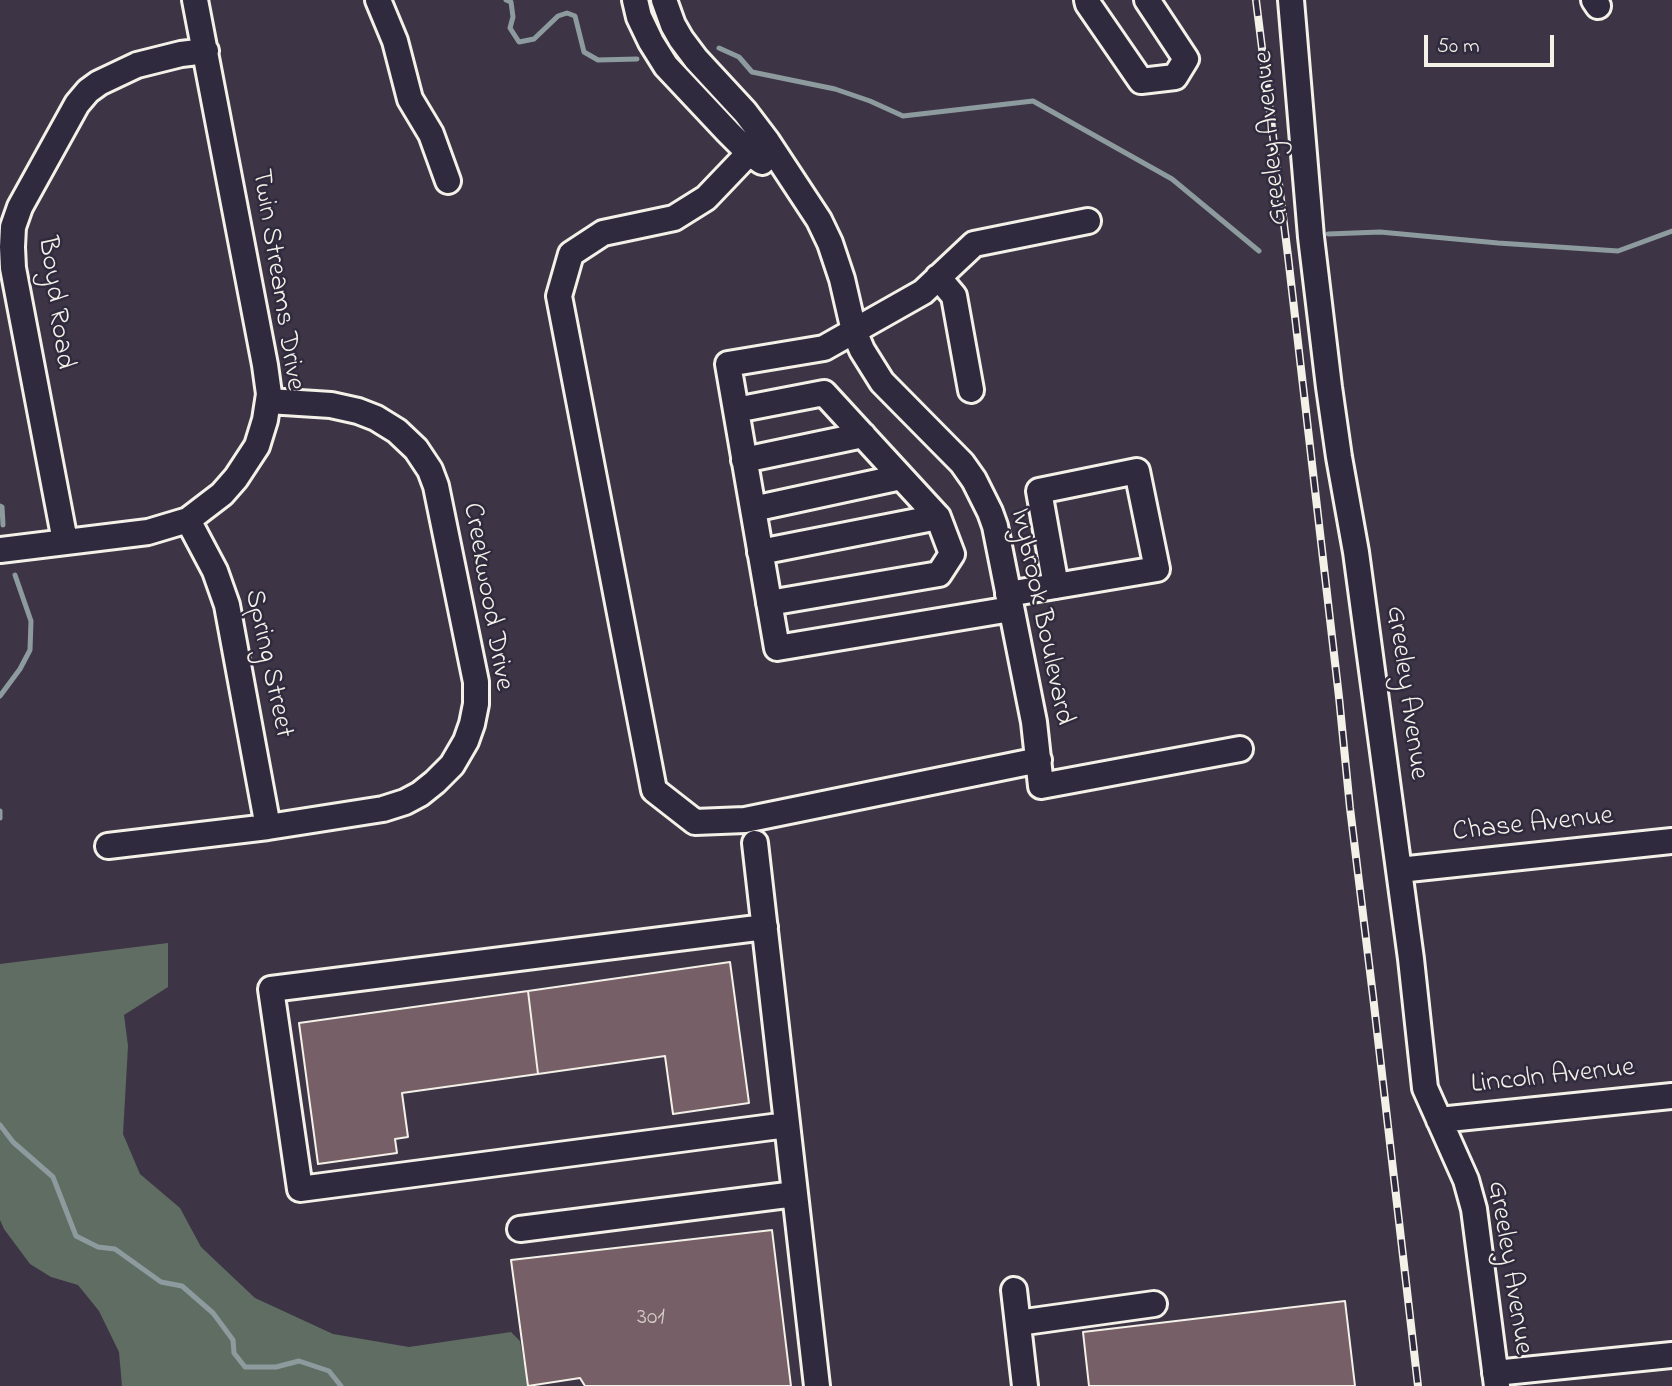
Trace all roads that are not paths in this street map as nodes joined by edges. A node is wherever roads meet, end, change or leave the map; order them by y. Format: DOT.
graph roads {
  1 [pos="195,0"];
  2 [pos="378,0"];
  3 [pos="635,0"];
  4 [pos="664,0"];
  5 [pos="1087,0"];
  6 [pos="1147,0"];
  7 [pos="1291,0"];
  8 [pos="206,51"];
  9 [pos="749,153"];
  10 [pos="448,181"];
  11 [pos="794,184"];
  12 [pos="1088,222"];
  13 [pos="938,278"];
  14 [pos="854,331"];
  15 [pos="971,390"];
  16 [pos="268,401"];
  17 [pos="736,410"];
  18 [pos="863,435"];
  19 [pos="744,460"];
  20 [pos="901,477"];
  21 [pos="753,509"];
  22 [pos="938,517"];
  23 [pos="188,520"];
  24 [pos="65,541"];
  25 [pos="0,550"];
  26 [pos="760,552"];
  27 [pos="1056,586"];
  28 [pos="1010,601"];
  29 [pos="769,603"];
  30 [pos="1240,749"];
  31 [pos="1039,760"];
  32 [pos="268,827"];
  33 [pos="1672,841"];
  34 [pos="755,843"];
  35 [pos="108,846"];
  36 [pos="1399,870"];
  37 [pos="765,927"];
  38 [pos="1672,1096"];
  39 [pos="1439,1120"];
  40 [pos="787,1125"];
  41 [pos="795,1194"];
  42 [pos="520,1229"];
  43 [pos="1014,1290"];
  44 [pos="1154,1304"];
  45 [pos="1018,1323"];
  46 [pos="1672,1354"];
  47 [pos="1496,1379"];
  48 [pos="817,1386"];
  49 [pos="1026,1386"];
  1 -- 8 [label="street, Twin Streams Drive"];
  2 -- 10 [label="street"];
  3 -- 9 [label="street, Ivybrook Boulevard"];
  4 -- 11 [label="street, Ivybrook Boulevard"];
  5 -- 6 [label="street"];
  7 -- 36 [label="street, Greeley Avenue"];
  8 -- 16 [label="street, Twin Streams Drive"];
  8 -- 24 [label="street, Boyd Road"];
  9 -- 11 [label="street, Ivybrook Boulevard"];
  9 -- 31 [label="street"];
  11 -- 14 [label="street, Ivybrook Boulevard"];
  12 -- 13 [label="street"];
  13 -- 14 [label="street"];
  13 -- 15 [label="street"];
  14 -- 17 [label="street"];
  14 -- 28 [label="street, Ivybrook Boulevard"];
  16 -- 23 [label="street, Twin Streams Drive"];
  16 -- 32 [label="street, Creekwood Drive"];
  17 -- 18 [label="street"];
  17 -- 19 [label="street"];
  18 -- 19 [label="street"];
  18 -- 20 [label="street"];
  19 -- 21 [label="street"];
  20 -- 21 [label="street"];
  20 -- 22 [label="street"];
  21 -- 26 [label="street"];
  22 -- 26 [label="street"];
  22 -- 29 [label="street"];
  23 -- 24 [label="street, Twin Streams Drive"];
  23 -- 32 [label="street, Spring Street"];
  24 -- 25 [label="street, Twin Streams Drive"];
  26 -- 29 [label="street"];
  27 -- 27 [label="street"];
  27 -- 28 [label="street"];
  28 -- 29 [label="street"];
  28 -- 31 [label="street, Ivybrook Boulevard"];
  30 -- 31 [label="street, Ivybrook Boulevard"];
  32 -- 35 [label="street, Creekwood Drive"];
  33 -- 36 [label="street, Chase Avenue"];
  34 -- 37 [label="street"];
  36 -- 39 [label="street, Greeley Avenue"];
  37 -- 40 [label="street"];
  37 -- 40 [label="street"];
  38 -- 39 [label="street, Lincoln Avenue"];
  39 -- 47 [label="street, Greeley Avenue"];
  40 -- 41 [label="street"];
  41 -- 42 [label="street"];
  41 -- 48 [label="street"];
  43 -- 45 [label="street"];
  44 -- 45 [label="street"];
  45 -- 49 [label="street"];
  46 -- 47 [label="street"];
}
